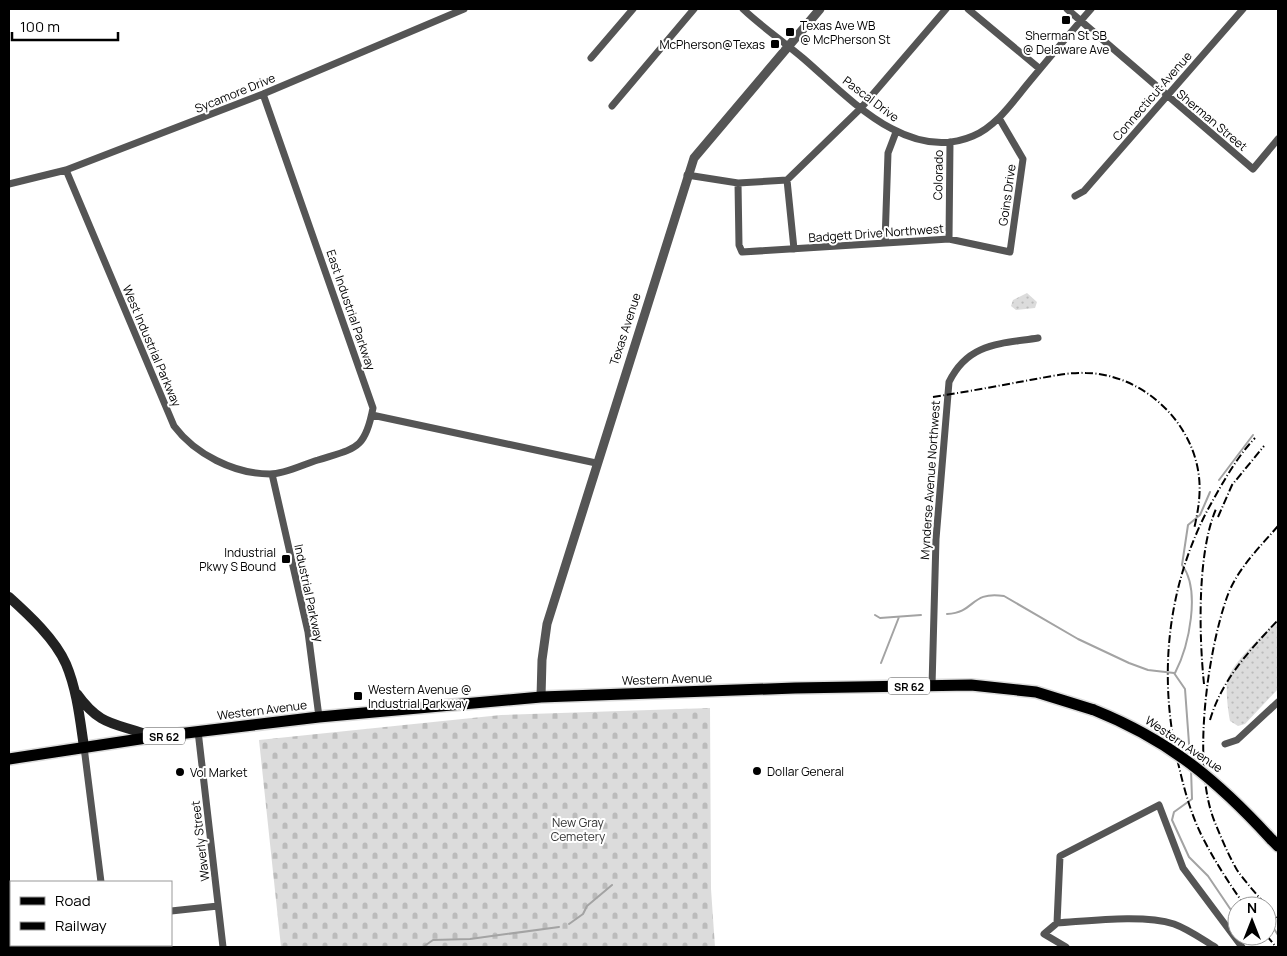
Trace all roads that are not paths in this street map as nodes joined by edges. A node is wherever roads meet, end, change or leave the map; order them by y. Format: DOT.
graph roads {
  1 [pos="464,9"];
  2 [pos="633,9"];
  3 [pos="694,9"];
  4 [pos="743,9"];
  5 [pos="820,9"];
  6 [pos="946,9"];
  7 [pos="968,9"];
  8 [pos="1067,9"];
  9 [pos="1091,9"];
  10 [pos="1243,9"];
  11 [pos="1081,21"];
  12 [pos="788,46"];
  13 [pos="592,58"];
  14 [pos="1040,69"];
  15 [pos="263,94"];
  16 [pos="1167,96"];
  17 [pos="612,106"];
  18 [pos="861,108"];
  19 [pos="999,118"];
  20 [pos="896,132"];
  21 [pos="1278,139"];
  22 [pos="950,142"];
  23 [pos="66,170"];
  24 [pos="687,175"];
  25 [pos="787,180"];
  26 [pos="738,183"];
  27 [pos="9,184"];
  28 [pos="1075,196"];
  29 [pos="949,239"];
  30 [pos="885,242"];
  31 [pos="794,250"];
  32 [pos="1010,252"];
  33 [pos="1038,338"];
  34 [pos="372,415"];
  35 [pos="596,463"];
  36 [pos="272,474"];
  37 [pos="9,597"];
  38 [pos="932,686"];
  39 [pos="75,691"];
  40 [pos="541,697"];
  41 [pos="1278,702"];
  42 [pos="320,717"];
  43 [pos="198,731"];
  44 [pos="153,737"];
  45 [pos="1225,744"];
  46 [pos="84,747"];
  47 [pos="9,759"];
  48 [pos="1275,843"];
  49 [pos="101,881"];
  50 [pos="218,906"];
  51 [pos="172,911"];
  52 [pos="1056,923"];
  53 [pos="223,947"];
  54 [pos="1066,947"];
  55 [pos="1215,947"];
  56 [pos="1242,947"];
  1 -- 15 [label="street, Sycamore Drive"];
  2 -- 13 [label="street"];
  3 -- 17 [label="street"];
  4 -- 12 [label="street, Pascal Drive"];
  5 -- 12 [label="street, Texas Avenue"];
  6 -- 18 [label="street"];
  7 -- 14 [label="street"];
  8 -- 11 [label="street, Sherman Street"];
  9 -- 11 [label="street, Pascal Drive"];
  10 -- 16 [label="street, Connecticut Avenue"];
  11 -- 14 [label="street, Pascal Drive"];
  11 -- 16 [label="street, Sherman Street"];
  12 -- 18 [label="street, Pascal Drive"];
  12 -- 24 [label="street, Texas Avenue"];
  14 -- 19 [label="street, Pascal Drive"];
  15 -- 23 [label="street, Sycamore Drive"];
  15 -- 34 [label="street, East Industrial Parkway"];
  16 -- 21 [label="street, Sherman Street"];
  16 -- 28 [label="street, Connecticut Avenue"];
  18 -- 20 [label="street, Pascal Drive"];
  18 -- 25 [label="street"];
  19 -- 22 [label="street, Pascal Drive"];
  19 -- 32 [label="street, Goins Drive"];
  20 -- 22 [label="street, Pascal Drive"];
  20 -- 30 [label="street"];
  22 -- 29 [label="street, Colorado"];
  23 -- 27 [label="street, Sycamore Drive"];
  23 -- 36 [label="street, West Industrial Parkway"];
  24 -- 26 [label="street"];
  24 -- 35 [label="street, Texas Avenue"];
  25 -- 26 [label="street"];
  25 -- 31 [label="street"];
  26 -- 31 [label="street, Badgett Drive Northwest"];
  29 -- 30 [label="street, Badgett Drive Northwest"];
  29 -- 32 [label="street, Badgett Drive Northwest"];
  30 -- 31 [label="street, Badgett Drive Northwest"];
  33 -- 38 [label="street, Mynderse Avenue Northwest"];
  34 -- 35 [label="street"];
  34 -- 36 [label="street"];
  35 -- 40 [label="street, Texas Avenue"];
  36 -- 42 [label="street, Industrial Parkway"];
  37 -- 39 [label="main road"];
  38 -- 40 [label="main road, Western Avenue / SR 62"];
  38 -- 48 [label="main road, Western Avenue / SR 62, bridge"];
  39 -- 44 [label="main road"];
  39 -- 46 [label="main road"];
  40 -- 42 [label="main road, Western Avenue / SR 62"];
  41 -- 45 [label="street"];
  42 -- 43 [label="main road, Western Avenue / SR 62"];
  43 -- 44 [label="main road, Western Avenue / SR 62"];
  43 -- 50 [label="street, Waverly Street"];
  44 -- 46 [label="main road, Western Avenue / SR 62"];
  46 -- 47 [label="main road, Western Avenue / SR 62"];
  46 -- 49 [label="street"];
  50 -- 51 [label="street"];
  50 -- 53 [label="street, Waverly Street"];
  52 -- 54 [label="street"];
  52 -- 55 [label="street"];
  52 -- 56 [label="street"];
}
